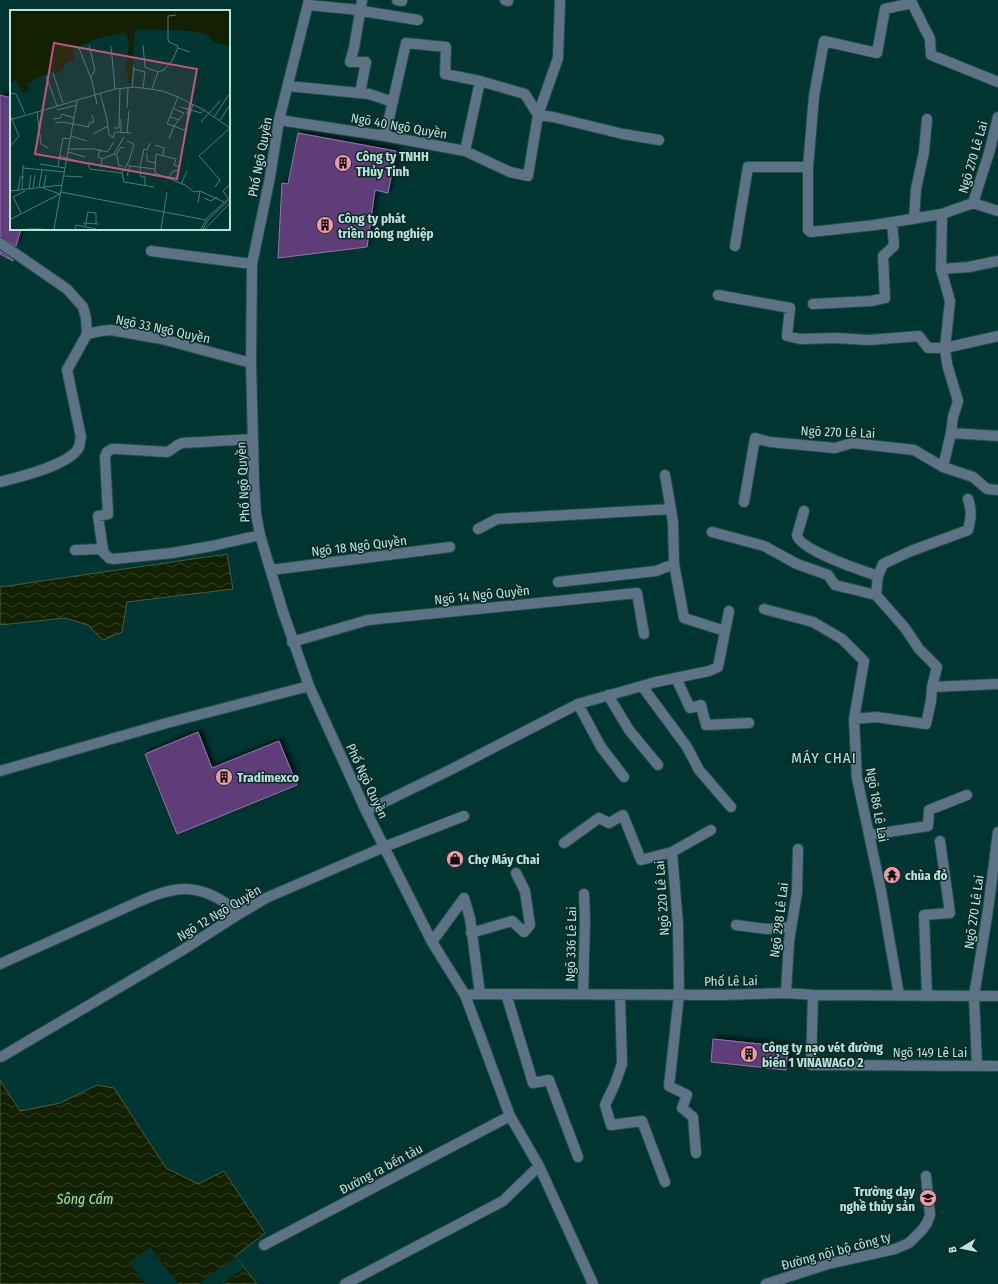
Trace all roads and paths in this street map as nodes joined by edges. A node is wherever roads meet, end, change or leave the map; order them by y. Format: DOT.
graph roads {
  1 [pos="397,0"];
  2 [pos="402,0"];
  3 [pos="560,0"];
  4 [pos="309,2"];
  5 [pos="361,5"];
  6 [pos="418,20"];
  7 [pos="480,81"];
  8 [pos="998,82"];
  9 [pos="288,86"];
  10 [pos="360,93"];
  11 [pos="393,102"];
  12 [pos="538,115"];
  13 [pos="998,117"];
  14 [pos="927,119"];
  15 [pos="280,120"];
  16 [pos="385,136"];
  17 [pos="659,140"];
  18 [pos="465,151"];
  19 [pos="808,167"];
  20 [pos="974,203"];
  21 [pos="998,211"];
  22 [pos="942,214"];
  23 [pos="914,219"];
  24 [pos="892,222"];
  25 [pos="0,244"];
  26 [pos="735,246"];
  27 [pos="151,251"];
  28 [pos="998,262"];
  29 [pos="252,264"];
  30 [pos="941,269"];
  31 [pos="718,295"];
  32 [pos="813,304"];
  33 [pos="87,334"];
  34 [pos="998,336"];
  35 [pos="945,348"];
  36 [pos="251,362"];
  37 [pos="952,434"];
  38 [pos="998,436"];
  39 [pos="253,439"];
  40 [pos="943,467"];
  41 [pos="665,475"];
  42 [pos="0,482"];
  43 [pos="998,490"];
  44 [pos="968,499"];
  45 [pos="744,502"];
  46 [pos="671,509"];
  47 [pos="804,511"];
  48 [pos="478,529"];
  49 [pos="712,532"];
  50 [pos="260,535"];
  51 [pos="450,547"];
  52 [pos="75,550"];
  53 [pos="102,550"];
  54 [pos="674,564"];
  55 [pos="271,570"];
  56 [pos="878,576"];
  57 [pos="558,582"];
  58 [pos="876,595"];
  59 [pos="764,609"];
  60 [pos="728,611"];
  61 [pos="725,631"];
  62 [pos="644,634"];
  63 [pos="292,642"];
  64 [pos="676,678"];
  65 [pos="998,684"];
  66 [pos="309,686"];
  67 [pos="642,686"];
  68 [pos="932,687"];
  69 [pos="608,695"];
  70 [pos="578,704"];
  71 [pos="854,719"];
  72 [pos="749,723"];
  73 [pos="658,765"];
  74 [pos="0,771"];
  75 [pos="624,777"];
  76 [pos="967,795"];
  77 [pos="731,807"];
  78 [pos="366,811"];
  79 [pos="464,816"];
  80 [pos="711,830"];
  81 [pos="998,832"];
  82 [pos="869,835"];
  83 [pos="940,841"];
  84 [pos="564,843"];
  85 [pos="384,847"];
  86 [pos="798,849"];
  87 [pos="672,852"];
  88 [pos="516,873"];
  89 [pos="584,894"];
  90 [pos="238,914"];
  91 [pos="736,925"];
  92 [pos="791,927"];
  93 [pos="471,932"];
  94 [pos="432,942"];
  95 [pos="0,964"];
  96 [pos="480,994"];
  97 [pos="506,994"];
  98 [pos="583,994"];
  99 [pos="786,994"];
  100 [pos="465,995"];
  101 [pos="620,995"];
  102 [pos="678,995"];
  103 [pos="812,995"];
  104 [pos="900,995"];
  105 [pos="926,996"];
  106 [pos="974,996"];
  107 [pos="998,996"];
  108 [pos="1,1057"];
  109 [pos="976,1065"];
  110 [pos="998,1066"];
  111 [pos="510,1116"];
  112 [pos="696,1153"];
  113 [pos="578,1157"];
  114 [pos="539,1166"];
  115 [pos="926,1176"];
  116 [pos="665,1182"];
  117 [pos="264,1245"];
  118 [pos="345,1284"];
  119 [pos="593,1284"];
  120 [pos="766,1284"];
  1 -- 2 [label="street"];
  3 -- 12 [label="street"];
  4 -- 5 [label="street"];
  4 -- 9 [label="street, Phố Ngô Quyền"];
  5 -- 6 [label="street"];
  5 -- 10 [label="street"];
  7 -- 11 [label="street"];
  7 -- 12 [label="street"];
  7 -- 18 [label="street"];
  8 -- 19 [label="street"];
  9 -- 10 [label="street"];
  9 -- 15 [label="street, Phố Ngô Quyền"];
  10 -- 11 [label="street"];
  11 -- 16 [label="street"];
  12 -- 17 [label="street"];
  12 -- 18 [label="street, Ngõ 40 Ngô Quyền"];
  13 -- 20 [label="street, Ngõ 270 Lê Lai"];
  14 -- 23 [label="street"];
  15 -- 16 [label="street, Ngõ 40 Ngô Quyền"];
  15 -- 29 [label="street, Phố Ngô Quyền"];
  16 -- 18 [label="street, Ngõ 40 Ngô Quyền"];
  19 -- 24 [label="street, Ngõ 270 Lê Lai"];
  19 -- 26 [label="street"];
  20 -- 21 [label="street"];
  20 -- 22 [label="street, Ngõ 270 Lê Lai"];
  22 -- 23 [label="street, Ngõ 270 Lê Lai"];
  22 -- 30 [label="street"];
  23 -- 24 [label="street, Ngõ 270 Lê Lai"];
  24 -- 32 [label="street"];
  25 -- 33 [label="street"];
  27 -- 29 [label="street"];
  28 -- 30 [label="street"];
  29 -- 36 [label="street, Phố Ngô Quyền"];
  30 -- 35 [label="street"];
  31 -- 35 [label="street"];
  33 -- 36 [label="street, Ngõ 33 Ngô Quyền"];
  33 -- 42 [label="street"];
  34 -- 35 [label="street"];
  35 -- 37 [label="street"];
  36 -- 39 [label="street, Phố Ngô Quyền"];
  37 -- 38 [label="street"];
  37 -- 40 [label="street"];
  39 -- 50 [label="street, Phố Ngô Quyền"];
  39 -- 53 [label="street"];
  40 -- 43 [label="street, Ngõ 270 Lê Lai"];
  40 -- 45 [label="street, Ngõ 270 Lê Lai"];
  41 -- 46 [label="street"];
  44 -- 56 [label="street"];
  46 -- 48 [label="street"];
  46 -- 54 [label="street"];
  47 -- 56 [label="street"];
  49 -- 58 [label="street"];
  50 -- 53 [label="street"];
  50 -- 55 [label="street, Phố Ngô Quyền"];
  51 -- 55 [label="street, Ngõ 18 Ngô Quyền"];
  52 -- 53 [label="street"];
  54 -- 57 [label="street"];
  54 -- 61 [label="street"];
  55 -- 63 [label="street, Phố Ngô Quyền"];
  56 -- 58 [label="street"];
  58 -- 68 [label="street"];
  59 -- 71 [label="street, Ngõ 186 Lê Lai"];
  60 -- 61 [label="street"];
  61 -- 64 [label="street"];
  62 -- 63 [label="street, Ngõ 14 Ngô Quyền"];
  63 -- 66 [label="street, Phố Ngô Quyền"];
  64 -- 67 [label="street"];
  64 -- 72 [label="street"];
  65 -- 68 [label="street"];
  66 -- 74 [label="street"];
  66 -- 78 [label="street, Phố Ngô Quyền"];
  67 -- 69 [label="street"];
  67 -- 77 [label="street"];
  68 -- 71 [label="street"];
  69 -- 70 [label="street"];
  69 -- 73 [label="street"];
  70 -- 75 [label="street"];
  70 -- 78 [label="street"];
  71 -- 82 [label="street, Ngõ 186 Lê Lai"];
  76 -- 82 [label="street"];
  78 -- 85 [label="street, Phố Ngô Quyền"];
  79 -- 85 [label="street, Ngõ 12 Ngô Quyền"];
  80 -- 87 [label="street"];
  81 -- 106 [label="street, Ngõ 270 Lê Lai"];
  82 -- 104 [label="street, Ngõ 186 Lê Lai"];
  83 -- 105 [label="street"];
  84 -- 87 [label="street, Ngõ 220 Lê Lai"];
  85 -- 90 [label="street, Ngõ 12 Ngô Quyền"];
  85 -- 94 [label="street, Phố Ngô Quyền"];
  86 -- 92 [label="street, Ngõ 298 Lê Lai"];
  87 -- 102 [label="street, Ngõ 220 Lê Lai"];
  88 -- 93 [label="street"];
  89 -- 98 [label="street, Ngõ 336 Lê Lai"];
  90 -- 95 [label="street"];
  90 -- 108 [label="street, Ngõ 12 Ngô Quyền"];
  91 -- 92 [label="street"];
  92 -- 99 [label="street, Ngõ 298 Lê Lai"];
  93 -- 94 [label="street"];
  93 -- 96 [label="street"];
  94 -- 100 [label="street, Phố Ngô Quyền"];
  96 -- 97 [label="street, Phố Lê Lai"];
  96 -- 100 [label="street, Phố Lê Lai"];
  97 -- 98 [label="street, Phố Lê Lai"];
  97 -- 113 [label="street"];
  98 -- 101 [label="street, Phố Lê Lai"];
  99 -- 102 [label="street, Phố Lê Lai"];
  99 -- 103 [label="street, Phố Lê Lai"];
  100 -- 111 [label="street, Phố Ngô Quyền"];
  101 -- 102 [label="street, Phố Lê Lai"];
  101 -- 116 [label="street"];
  102 -- 112 [label="street, Ngõ 220 Lê Lai"];
  103 -- 104 [label="street, Phố Lê Lai"];
  103 -- 109 [label="street, Ngõ 149 Lê Lai"];
  104 -- 105 [label="street, Phố Lê Lai"];
  105 -- 106 [label="street, Phố Lê Lai"];
  106 -- 107 [label="street, Phố Lê Lai"];
  106 -- 109 [label="street, Ngõ 270 Lê Lai"];
  109 -- 110 [label="street, Ngõ 149 Lê Lai"];
  111 -- 114 [label="street, Phố Ngô Quyền"];
  111 -- 117 [label="street, Đường ra bến tàu"];
  114 -- 118 [label="street"];
  114 -- 119 [label="street, Phố Ngô Quyền"];
  115 -- 120 [label="street, Đường nội bộ công ty"];
}
